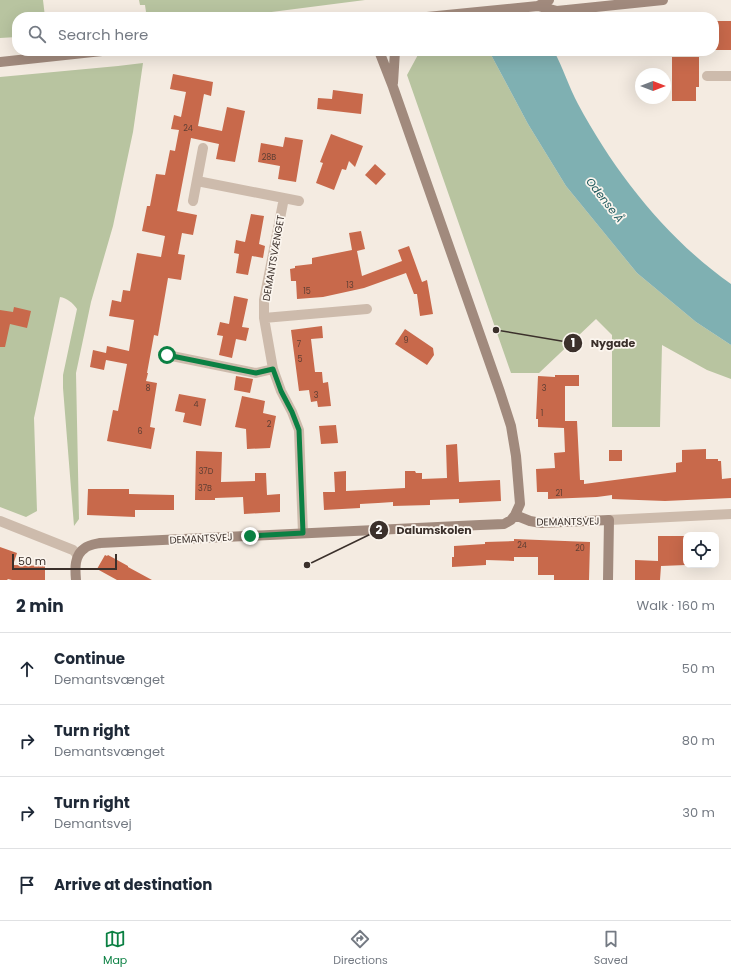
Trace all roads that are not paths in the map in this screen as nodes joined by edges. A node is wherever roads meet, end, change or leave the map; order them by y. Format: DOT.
graph roads {
  1 [pos="549,0"];
  2 [pos="663,0"];
  3 [pos="538,6"];
  4 [pos="472,12"];
  5 [pos="56,56"];
  6 [pos="381,56"];
  7 [pos="395,56"];
  8 [pos="0,62"];
  9 [pos="706,76"];
  10 [pos="731,76"];
  11 [pos="393,87"];
  12 [pos="203,148"];
  13 [pos="197,181"];
  14 [pos="284,198"];
  15 [pos="193,200"];
  16 [pos="299,201"];
  17 [pos="367,309"];
  18 [pos="264,318"];
  19 [pos="167,355"];
  20 [pos="273,369"];
  21 [pos="731,514"];
  22 [pos="515,515"];
  23 [pos="608,520"];
  24 [pos="0,521"];
  25 [pos="303,533"];
  26 [pos="78,555"];
  27 [pos="76,580"];
  28 [pos="608,580"];
  1 -- 3 [label="street"];
  2 -- 3 [label="street"];
  3 -- 4 [label="street"];
  5 -- 8 [label="street"];
  6 -- 11 [label="street"];
  7 -- 11 [label="street"];
  9 -- 10 [label="street"];
  11 -- 22 [label="street"];
  12 -- 13 [label="street"];
  13 -- 14 [label="street"];
  13 -- 15 [label="street"];
  14 -- 16 [label="street"];
  14 -- 18 [label="street, DEMANTSVÆNGET"];
  17 -- 18 [label="street"];
  18 -- 20 [label="street, DEMANTSVÆNGET"];
  19 -- 20 [label="street"];
  20 -- 25 [label="street, DEMANTSVÆNGET"];
  21 -- 23 [label="street, DEMANTSVEJ"];
  22 -- 23 [label="street, DEMANTSVEJ"];
  22 -- 25 [label="street, DEMANTSVEJ"];
  23 -- 28 [label="street"];
  24 -- 26 [label="street"];
  25 -- 26 [label="street, DEMANTSVEJ"];
  26 -- 27 [label="street"];
}
